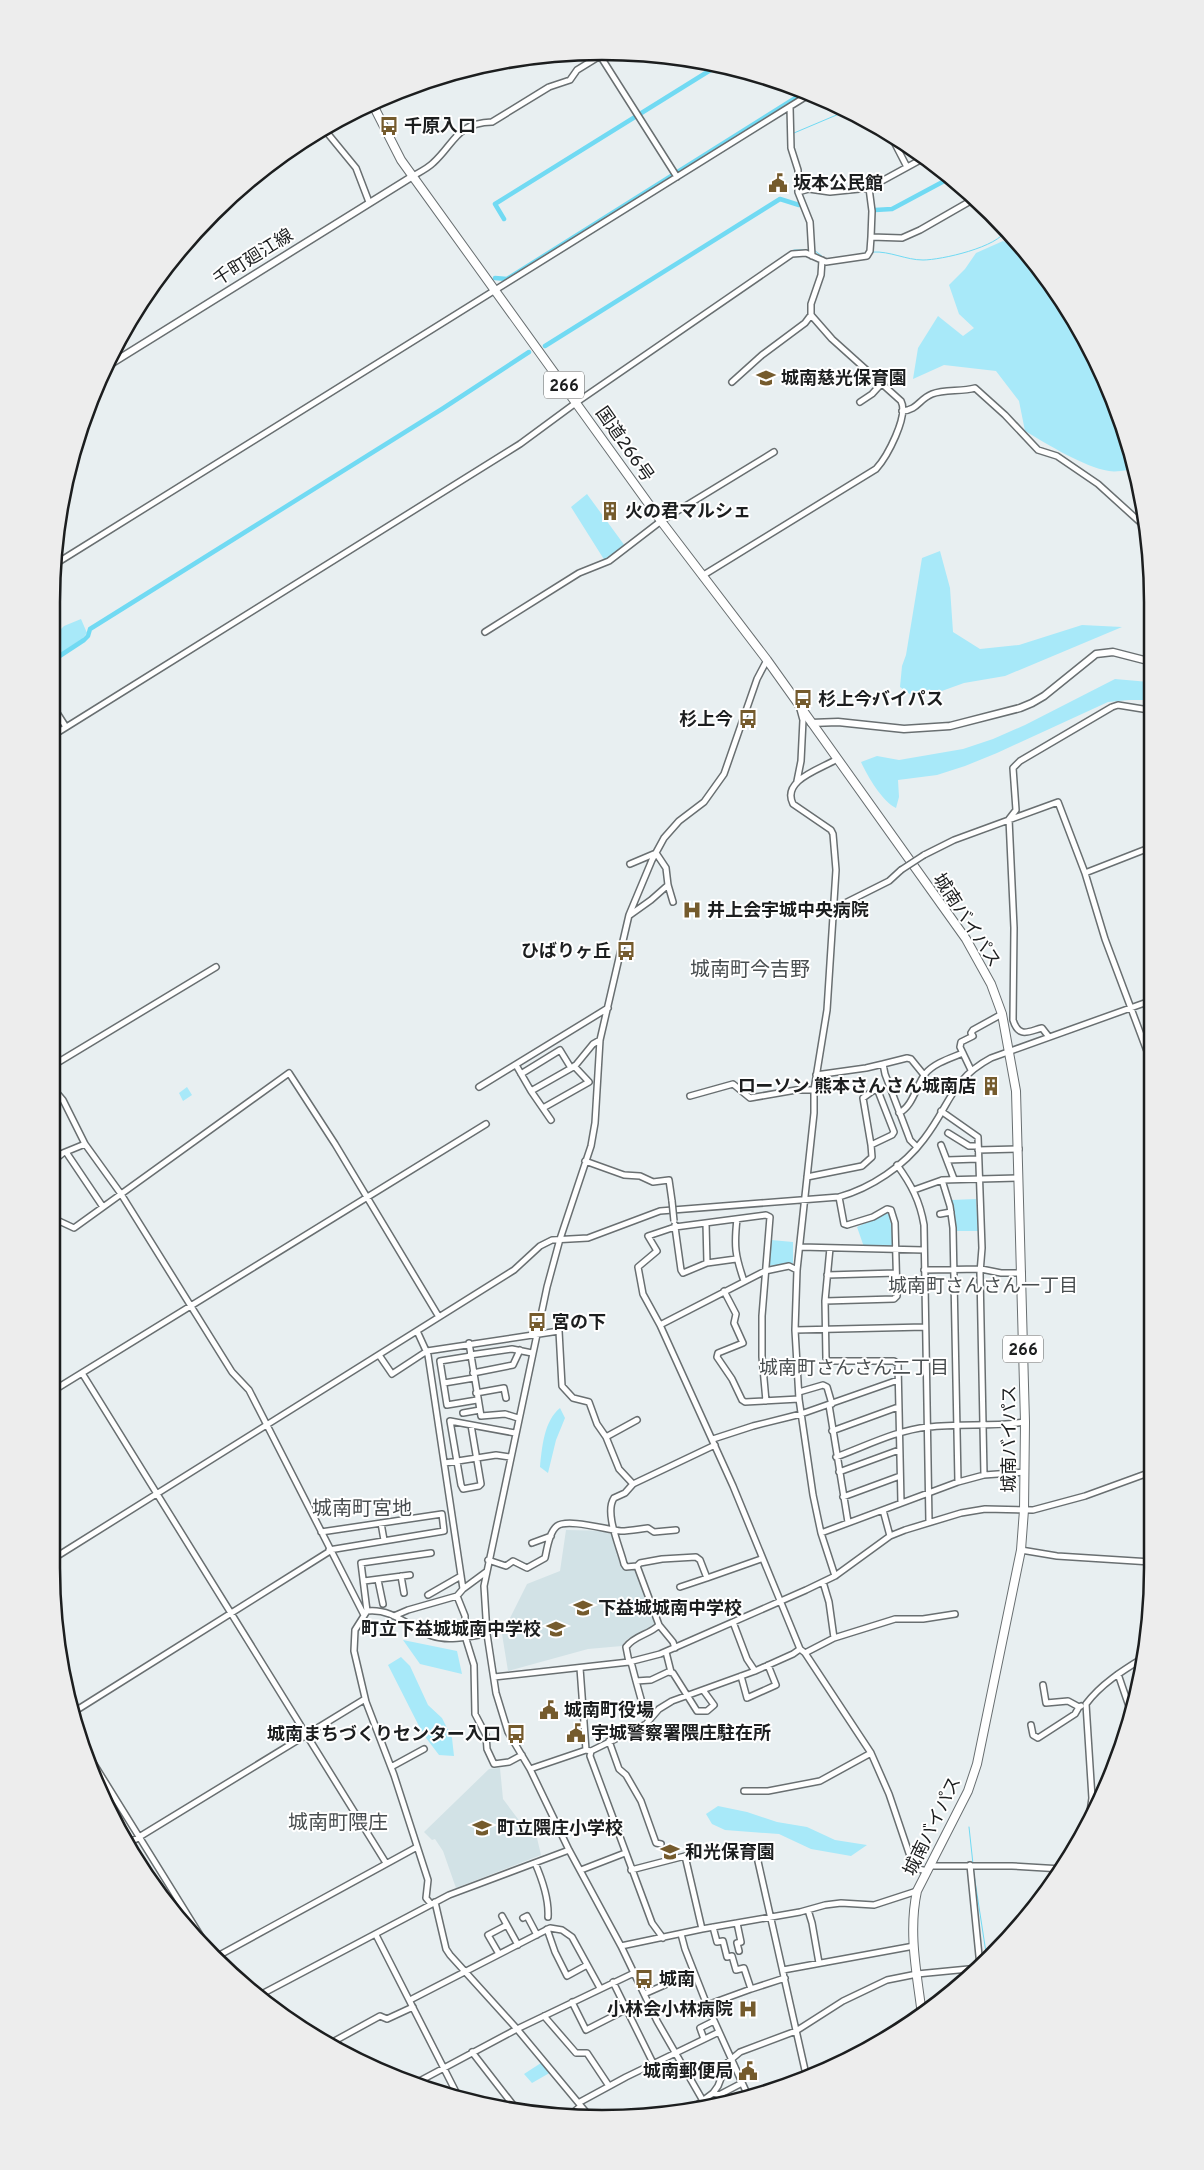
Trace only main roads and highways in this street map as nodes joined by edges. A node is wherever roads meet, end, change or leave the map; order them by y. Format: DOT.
graph roads {
  1 [pos="375,110"];
  2 [pos="413,176"];
  3 [pos="117,360"];
  4 [pos="1144,660"];
  5 [pos="812,723"];
  6 [pos="921,2006"];
  1 -- 2 [label="highway, 国道266号 / 266"];
  2 -- 3 [label="main road, 千町廻江線"];
  2 -- 5 [label="highway, 国道266号 / 266"];
  4 -- 5 [label="main road"];
  5 -- 6 [label="highway, 城南バイパス / 266"];
}
